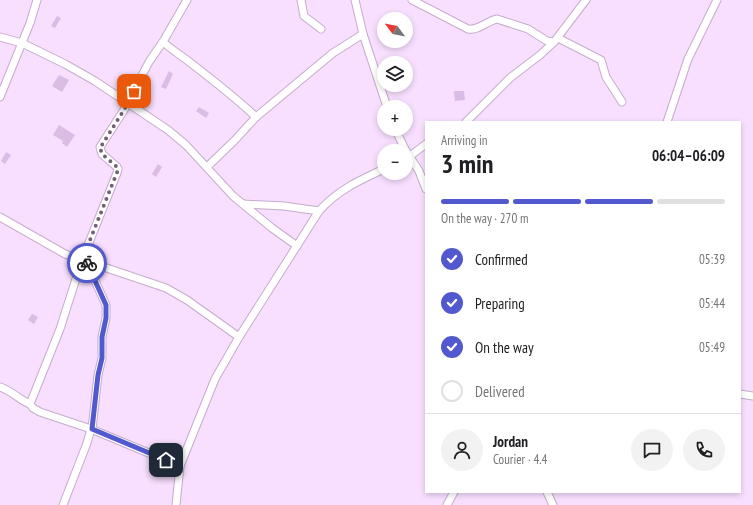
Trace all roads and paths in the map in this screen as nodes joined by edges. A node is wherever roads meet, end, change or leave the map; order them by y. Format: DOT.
graph roads {
  1 [pos="38,0"];
  2 [pos="187,0"];
  3 [pos="301,0"];
  4 [pos="355,0"];
  5 [pos="412,0"];
  6 [pos="586,0"];
  7 [pos="717,0"];
  8 [pos="321,29"];
  9 [pos="363,34"];
  10 [pos="0,37"];
  11 [pos="556,40"];
  12 [pos="163,42"];
  13 [pos="22,43"];
  14 [pos="0,97"];
  15 [pos="385,100"];
  16 [pos="128,102"];
  17 [pos="622,102"];
  18 [pos="256,117"];
  19 [pos="467,121"];
  20 [pos="668,121"];
  21 [pos="425,145"];
  22 [pos="413,152"];
  23 [pos="413,163"];
  24 [pos="207,167"];
  25 [pos="377,172"];
  26 [pos="425,186"];
  27 [pos="244,204"];
  28 [pos="319,211"];
  29 [pos="0,217"];
  30 [pos="297,246"];
  31 [pos="84,261"];
  32 [pos="238,337"];
  33 [pos="0,387"];
  34 [pos="741,394"];
  35 [pos="753,396"];
  36 [pos="30,404"];
  37 [pos="91,429"];
  38 [pos="180,466"];
  39 [pos="453,493"];
  40 [pos="547,493"];
  41 [pos="63,505"];
  42 [pos="176,505"];
  43 [pos="447,505"];
  44 [pos="553,505"];
  1 -- 13 [label="street"];
  2 -- 12 [label="street"];
  3 -- 8 [label="street"];
  4 -- 9 [label="street"];
  5 -- 11 [label="street"];
  6 -- 11 [label="street"];
  7 -- 20 [label="street"];
  9 -- 15 [label="street"];
  9 -- 18 [label="street"];
  10 -- 13 [label="street"];
  11 -- 17 [label="street"];
  11 -- 19 [label="street"];
  12 -- 16 [label="street"];
  12 -- 18 [label="street"];
  13 -- 14 [label="street"];
  13 -- 16 [label="street"];
  16 -- 24 [label="street"];
  16 -- 31 [label="street"];
  18 -- 24 [label="street"];
  21 -- 22 [label="street"];
  23 -- 26 [label="street"];
  24 -- 27 [label="street"];
  25 -- 28 [label="street"];
  27 -- 28 [label="street"];
  27 -- 30 [label="street"];
  28 -- 30 [label="street"];
  29 -- 31 [label="street"];
  30 -- 32 [label="street"];
  31 -- 32 [label="street"];
  31 -- 36 [label="street"];
  31 -- 37 [label="street"];
  32 -- 38 [label="street"];
  33 -- 36 [label="street"];
  34 -- 35 [label="street"];
  36 -- 37 [label="street"];
  37 -- 38 [label="street"];
  37 -- 41 [label="street"];
  38 -- 42 [label="street"];
  39 -- 43 [label="street"];
  40 -- 44 [label="street"];
}
